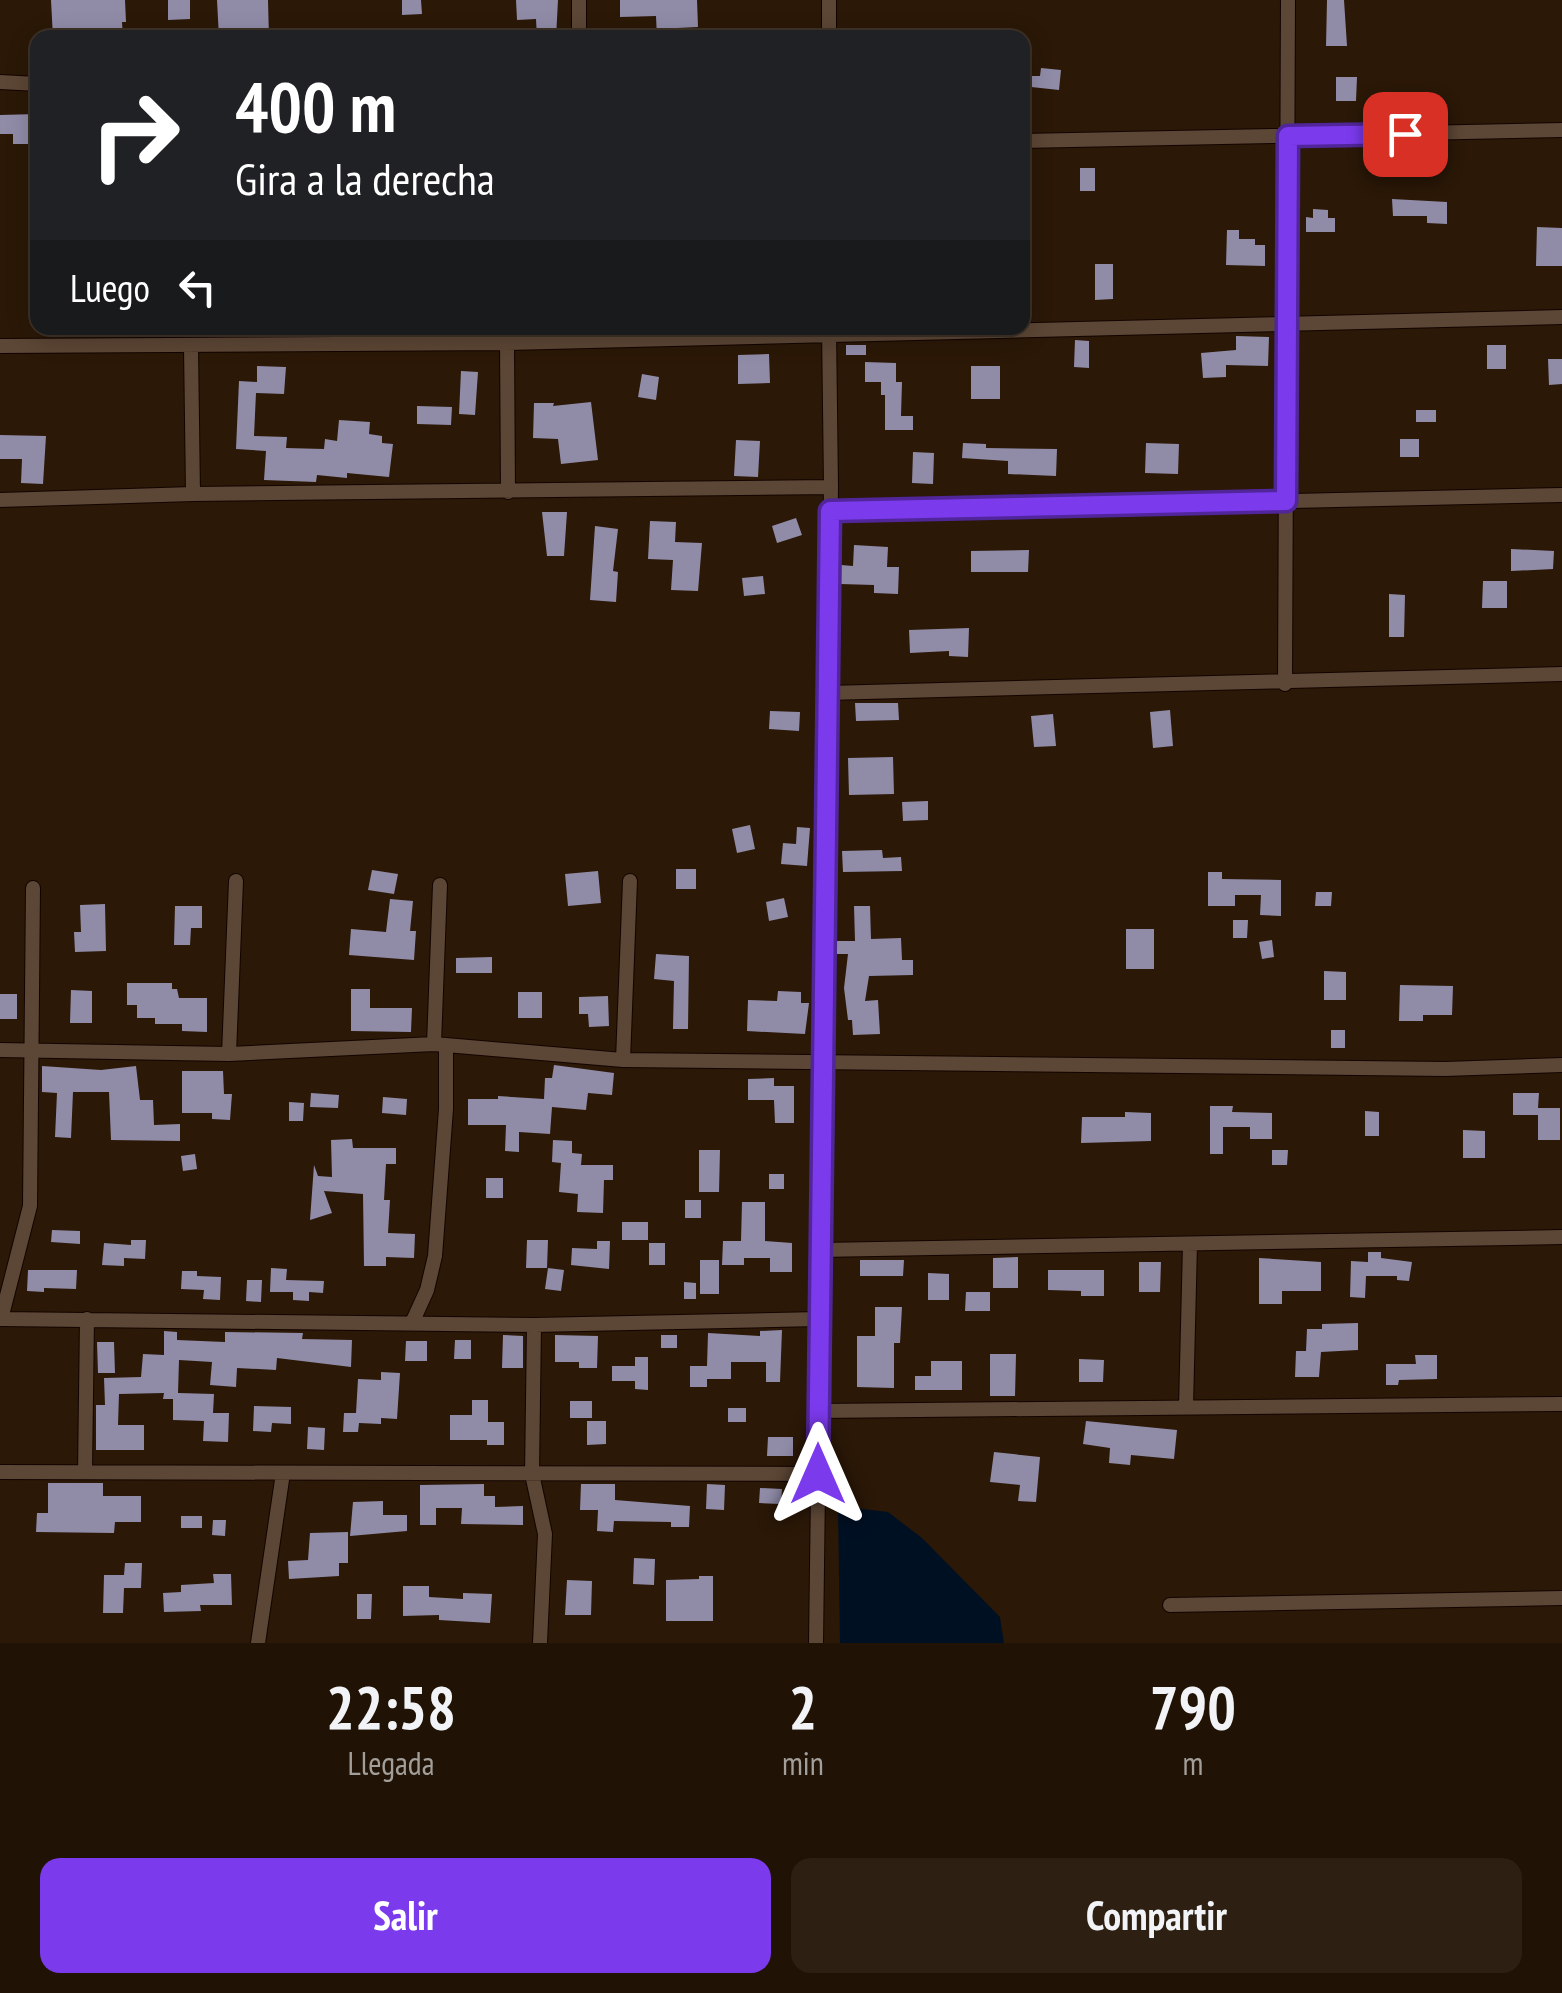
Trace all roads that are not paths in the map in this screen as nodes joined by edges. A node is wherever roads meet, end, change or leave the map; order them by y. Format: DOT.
graph roads {
  1 [pos="579,0"];
  2 [pos="830,0"];
  3 [pos="1288,0"];
  4 [pos="580,30"];
  5 [pos="829,30"];
  6 [pos="0,82"];
  7 [pos="30,84"];
  8 [pos="1562,130"];
  9 [pos="1288,136"];
  10 [pos="1030,141"];
  11 [pos="1562,316"];
  12 [pos="1287,322"];
  13 [pos="1030,328"];
  14 [pos="742,335"];
  15 [pos="830,335"];
  16 [pos="507,343"];
  17 [pos="0,346"];
  18 [pos="191,347"];
  19 [pos="831,487"];
  20 [pos="508,492"];
  21 [pos="193,494"];
  22 [pos="1562,495"];
  23 [pos="0,500"];
  24 [pos="1286,501"];
  25 [pos="830,511"];
  26 [pos="1562,674"];
  27 [pos="1285,684"];
  28 [pos="828,693"];
  29 [pos="236,881"];
  30 [pos="630,882"];
  31 [pos="440,885"];
  32 [pos="34,888"];
  33 [pos="440,1044"];
  34 [pos="0,1050"];
  35 [pos="29,1051"];
  36 [pos="229,1054"];
  37 [pos="623,1060"];
  38 [pos="822,1062"];
  39 [pos="1562,1065"];
  40 [pos="1562,1238"];
  41 [pos="1190,1244"];
  42 [pos="820,1250"];
  43 [pos="0,1318"];
  44 [pos="820,1319"];
  45 [pos="87,1320"];
  46 [pos="412,1323"];
  47 [pos="534,1325"];
  48 [pos="1562,1404"];
  49 [pos="1186,1407"];
  50 [pos="818,1410"];
  51 [pos="0,1472"];
  52 [pos="85,1472"];
  53 [pos="284,1473"];
  54 [pos="532,1474"];
  55 [pos="818,1474"];
  56 [pos="1562,1598"];
  57 [pos="1170,1605"];
  58 [pos="258,1643"];
  59 [pos="540,1643"];
  60 [pos="816,1643"];
  1 -- 4 [label="street"];
  2 -- 5 [label="street"];
  3 -- 9 [label="street"];
  6 -- 7 [label="street"];
  8 -- 9 [label="street"];
  9 -- 10 [label="street"];
  9 -- 12 [label="street"];
  11 -- 12 [label="street"];
  12 -- 13 [label="street"];
  12 -- 24 [label="street"];
  14 -- 16 [label="street"];
  15 -- 19 [label="street"];
  16 -- 18 [label="street"];
  16 -- 20 [label="street"];
  17 -- 18 [label="street"];
  18 -- 21 [label="street"];
  19 -- 20 [label="street"];
  19 -- 25 [label="street"];
  20 -- 21 [label="street"];
  21 -- 23 [label="street"];
  22 -- 24 [label="street"];
  24 -- 25 [label="street"];
  24 -- 27 [label="street"];
  25 -- 28 [label="street"];
  26 -- 27 [label="street"];
  27 -- 28 [label="street"];
  28 -- 38 [label="street"];
  29 -- 36 [label="street"];
  30 -- 37 [label="street"];
  31 -- 33 [label="street"];
  32 -- 35 [label="street"];
  33 -- 36 [label="street"];
  33 -- 37 [label="street"];
  33 -- 46 [label="street"];
  34 -- 35 [label="street"];
  35 -- 36 [label="street"];
  35 -- 43 [label="street"];
  37 -- 38 [label="street"];
  38 -- 39 [label="street"];
  38 -- 42 [label="street"];
  40 -- 41 [label="street"];
  41 -- 42 [label="street"];
  41 -- 49 [label="street"];
  42 -- 44 [label="street"];
  43 -- 45 [label="street"];
  44 -- 47 [label="street"];
  44 -- 50 [label="street"];
  45 -- 46 [label="street"];
  45 -- 52 [label="street"];
  46 -- 47 [label="street"];
  47 -- 54 [label="street"];
  48 -- 49 [label="street"];
  49 -- 50 [label="street"];
  50 -- 55 [label="street"];
  51 -- 52 [label="street"];
  52 -- 53 [label="street"];
  53 -- 54 [label="street"];
  53 -- 58 [label="street"];
  54 -- 55 [label="street"];
  54 -- 59 [label="street"];
  55 -- 60 [label="street"];
  56 -- 57 [label="street"];
}
